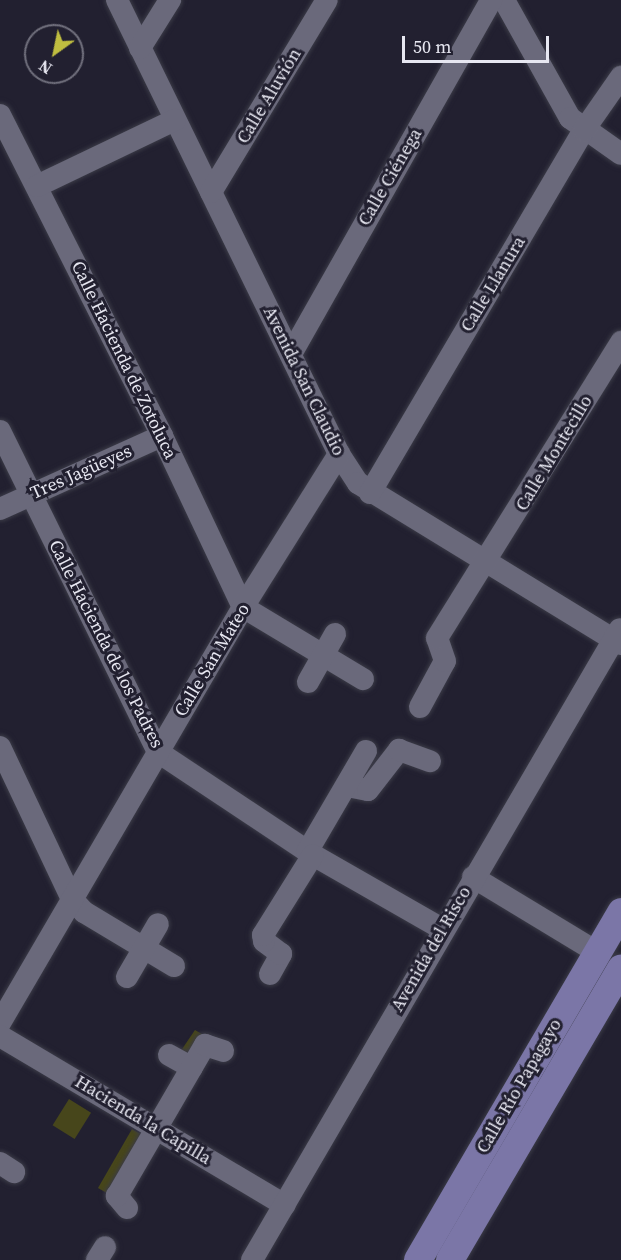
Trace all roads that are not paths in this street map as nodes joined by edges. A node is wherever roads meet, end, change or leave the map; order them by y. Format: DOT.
graph roads {
  1 [pos="117,0"];
  2 [pos="170,0"];
  3 [pos="327,0"];
  4 [pos="491,0"];
  5 [pos="504,0"];
  6 [pos="140,48"];
  7 [pos="621,76"];
  8 [pos="0,115"];
  9 [pos="175,120"];
  10 [pos="584,130"];
  11 [pos="621,154"];
  12 [pos="37,186"];
  13 [pos="211,192"];
  14 [pos="621,342"];
  15 [pos="291,354"];
  16 [pos="0,431"];
  17 [pos="162,436"];
  18 [pos="339,454"];
  19 [pos="370,493"];
  20 [pos="31,494"];
  21 [pos="0,509"];
  22 [pos="486,564"];
  23 [pos="243,608"];
  24 [pos="335,634"];
  25 [pos="618,637"];
  26 [pos="324,654"];
  27 [pos="363,679"];
  28 [pos="308,682"];
  29 [pos="420,707"];
  30 [pos="0,747"];
  31 [pos="158,752"];
  32 [pos="366,752"];
  33 [pos="430,761"];
  34 [pos="347,786"];
  35 [pos="310,854"];
  36 [pos="473,877"];
  37 [pos="72,899"];
  38 [pos="621,912"];
  39 [pos="158,924"];
  40 [pos="442,930"];
  41 [pos="144,948"];
  42 [pos="597,952"];
  43 [pos="174,966"];
  44 [pos="621,968"];
  45 [pos="270,974"];
  46 [pos="127,977"];
  47 [pos="0,1023"];
  48 [pos="0,1036"];
  49 [pos="223,1051"];
  50 [pos="169,1055"];
  51 [pos="192,1068"];
  52 [pos="157,1128"];
  53 [pos="122,1203"];
  54 [pos="285,1205"];
  55 [pos="252,1260"];
  56 [pos="418,1260"];
  57 [pos="450,1260"];
  1 -- 6 [label="street, Avenida San Claudio"];
  2 -- 6 [label="street"];
  3 -- 13 [label="street, Calle Aluvión"];
  4 -- 15 [label="street, Calle Ciénega"];
  5 -- 10 [label="street"];
  6 -- 9 [label="street, Avenida San Claudio"];
  7 -- 10 [label="street, Calle Llanura"];
  8 -- 12 [label="street, Calle Hacienda de Zotoluca"];
  9 -- 12 [label="street"];
  9 -- 13 [label="street, Avenida San Claudio"];
  10 -- 11 [label="street"];
  10 -- 19 [label="street, Calle Llanura"];
  12 -- 17 [label="street, Calle Hacienda de Zotoluca"];
  13 -- 15 [label="street, Avenida San Claudio"];
  14 -- 22 [label="street, Calle Montecillo"];
  15 -- 18 [label="street, Avenida San Claudio"];
  16 -- 20 [label="street, Calle Hacienda de los Padres"];
  17 -- 20 [label="street, Tres Jagüeyes"];
  17 -- 23 [label="street, Calle Hacienda de Zotoluca"];
  18 -- 19 [label="street, Avenida San Claudio"];
  18 -- 23 [label="street, Calle San Mateo"];
  19 -- 22 [label="street, Avenida San Claudio"];
  20 -- 21 [label="street, Tres Jagüeyes"];
  20 -- 31 [label="street, Calle Hacienda de los Padres"];
  22 -- 25 [label="street, Avenida San Claudio"];
  22 -- 29 [label="street, Calle Montecillo"];
  23 -- 26 [label="street"];
  23 -- 31 [label="street, Calle San Mateo"];
  24 -- 26 [label="street"];
  25 -- 36 [label="street, Avenida del Risco"];
  26 -- 27 [label="street"];
  26 -- 28 [label="street"];
  30 -- 37 [label="street"];
  31 -- 35 [label="street, Calle Hacienda de los Padres"];
  31 -- 37 [label="street, Calle San Mateo"];
  32 -- 34 [label="street"];
  33 -- 34 [label="street"];
  34 -- 35 [label="street"];
  35 -- 40 [label="street, Calle Hacienda de los Padres"];
  35 -- 45 [label="street"];
  36 -- 40 [label="street, Avenida del Risco"];
  36 -- 42 [label="street"];
  37 -- 41 [label="street"];
  37 -- 47 [label="street, Calle San Mateo"];
  38 -- 42 [label="main road, Calle Río Papagayo"];
  39 -- 41 [label="street"];
  40 -- 54 [label="street, Avenida del Risco"];
  41 -- 43 [label="street"];
  41 -- 46 [label="street"];
  42 -- 56 [label="main road, Calle Río Papagayo"];
  44 -- 57 [label="main road, Calle Río Papagayo"];
  48 -- 52 [label="street, Hacienda la Capilla"];
  49 -- 51 [label="street"];
  50 -- 51 [label="street"];
  51 -- 52 [label="street"];
  52 -- 53 [label="street"];
  52 -- 54 [label="street, Hacienda la Capilla"];
  54 -- 55 [label="street, Avenida del Risco"];
}
